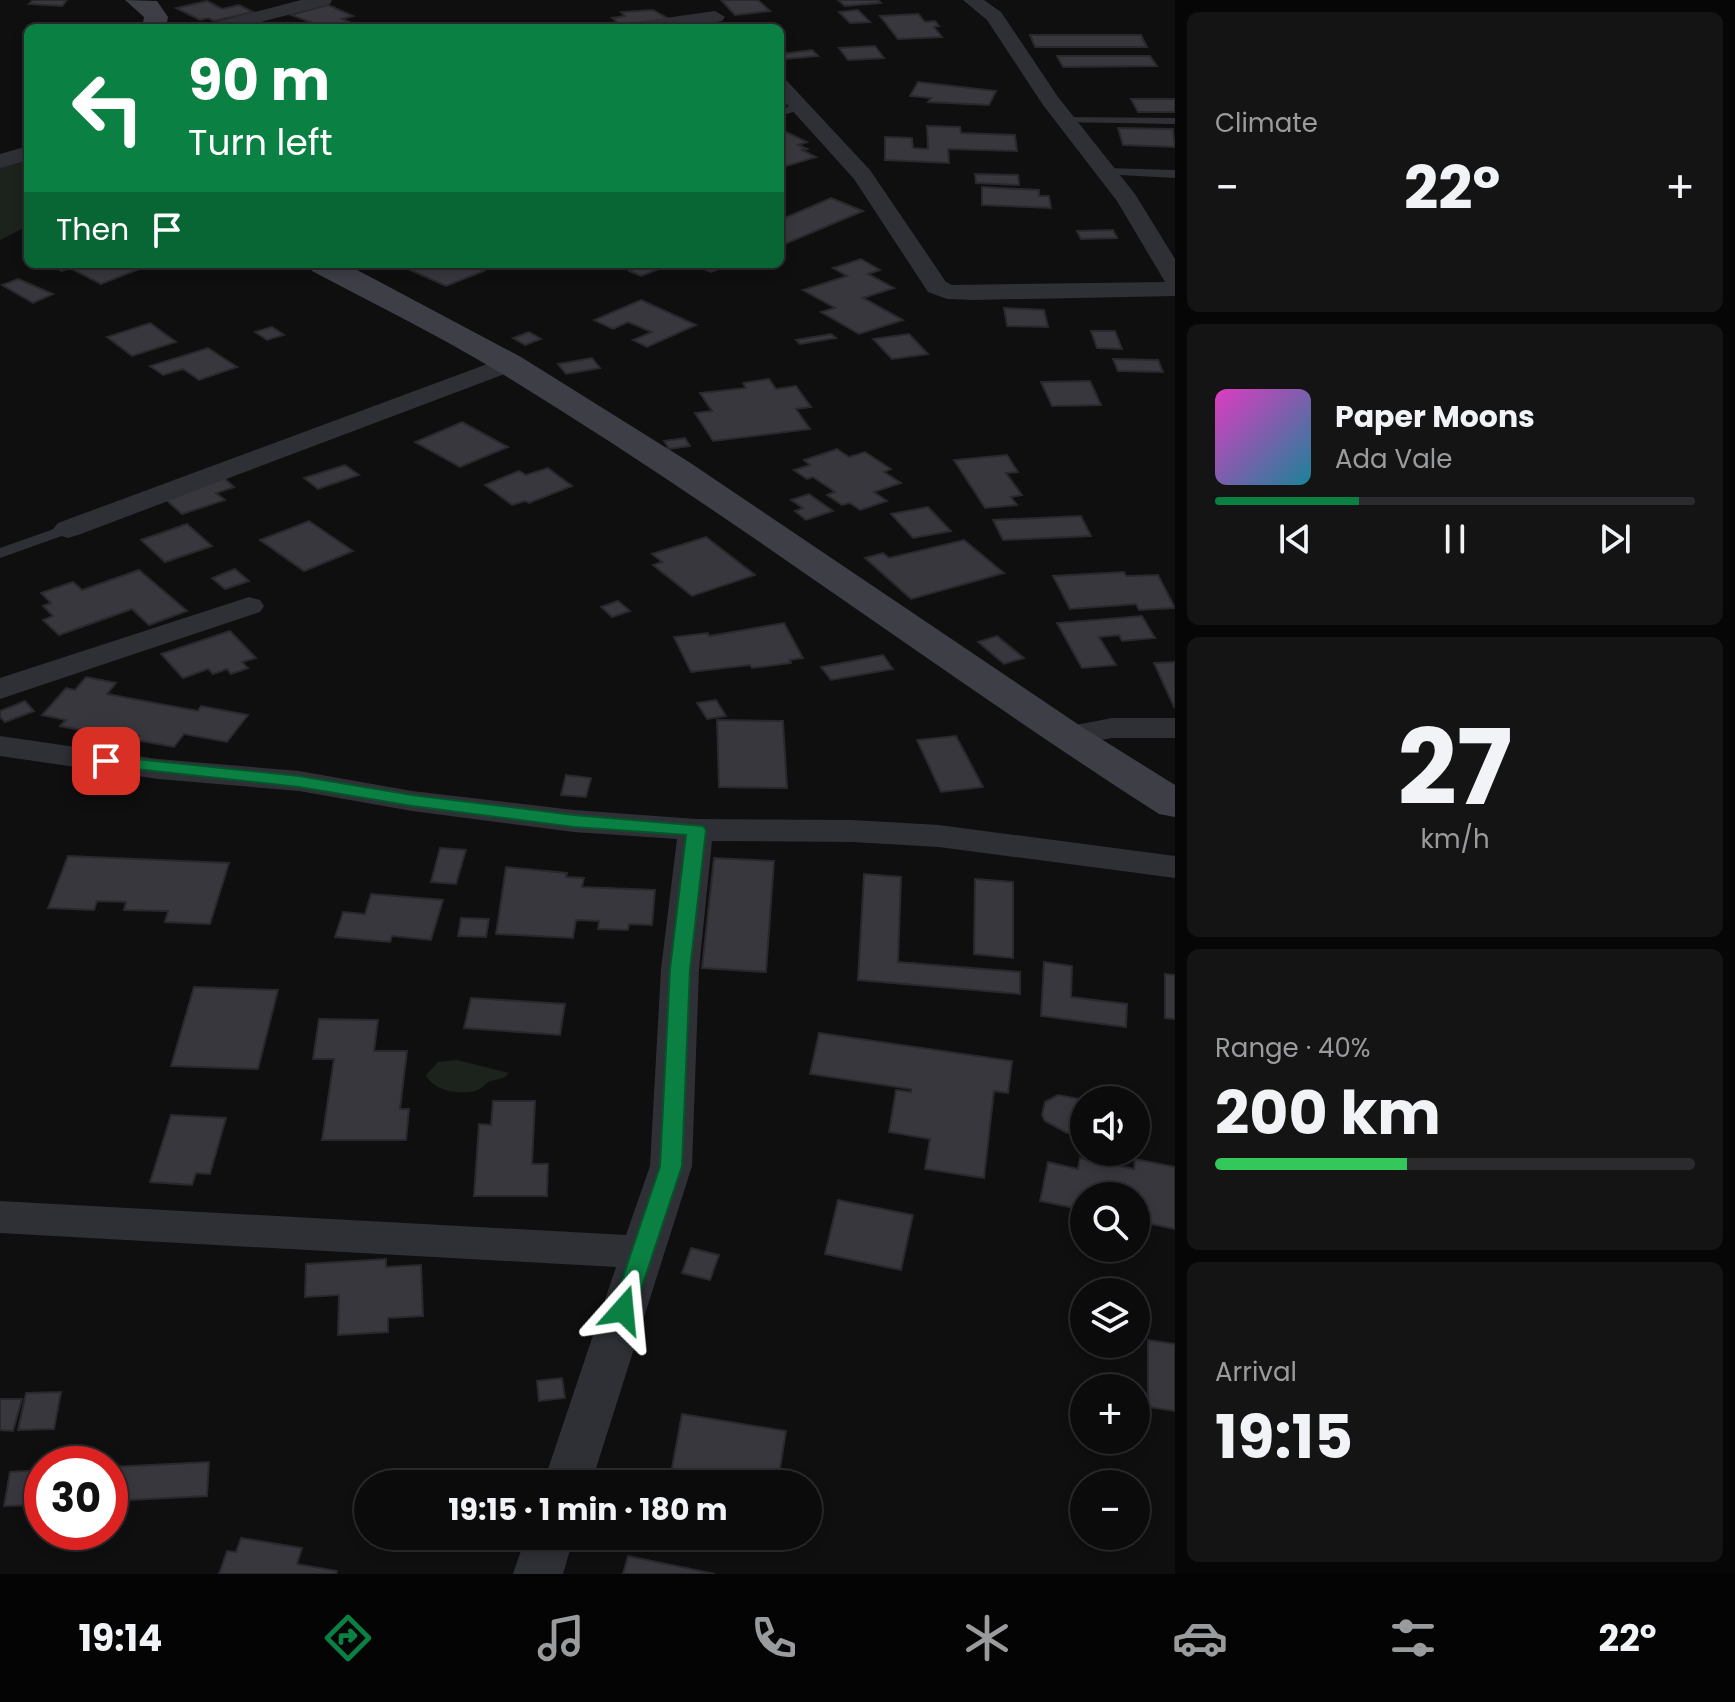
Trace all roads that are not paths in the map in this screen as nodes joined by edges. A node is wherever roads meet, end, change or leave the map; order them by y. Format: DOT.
graph roads {
  1 [pos="141,0"];
  2 [pos="323,0"];
  3 [pos="697,0"];
  4 [pos="972,0"];
  5 [pos="720,23"];
  6 [pos="155,24"];
  7 [pos="230,24"];
  8 [pos="791,110"];
  9 [pos="1065,120"];
  10 [pos="1175,121"];
  11 [pos="24,154"];
  12 [pos="0,161"];
  13 [pos="1106,172"];
  14 [pos="1175,174"];
  15 [pos="330,268"];
  16 [pos="1173,291"];
  17 [pos="509,364"];
  18 [pos="68,529"];
  19 [pos="0,553"];
  20 [pos="249,606"];
  21 [pos="0,689"];
  22 [pos="1175,728"];
  23 [pos="1067,736"];
  24 [pos="0,746"];
  25 [pos="1175,804"];
  26 [pos="696,830"];
  27 [pos="1175,867"];
  28 [pos="0,1217"];
  29 [pos="642,1252"];
  30 [pos="572,1470"];
  31 [pos="546,1550"];
  32 [pos="538,1574"];
  1 -- 6 [label="main road"];
  2 -- 7 [label="street"];
  3 -- 5 [label="street"];
  4 -- 9 [label="street"];
  8 -- 16 [label="street"];
  9 -- 10 [label="lane"];
  9 -- 13 [label="street"];
  11 -- 12 [label="street"];
  13 -- 14 [label="lane"];
  13 -- 16 [label="street"];
  15 -- 17 [label="main road"];
  17 -- 18 [label="street"];
  17 -- 23 [label="main road"];
  18 -- 19 [label="lane"];
  20 -- 21 [label="street"];
  22 -- 23 [label="street"];
  23 -- 25 [label="main road"];
  24 -- 26 [label="street"];
  26 -- 27 [label="street"];
  26 -- 29 [label="street"];
  28 -- 29 [label="street"];
  29 -- 30 [label="street"];
  31 -- 32 [label="street"];
}
